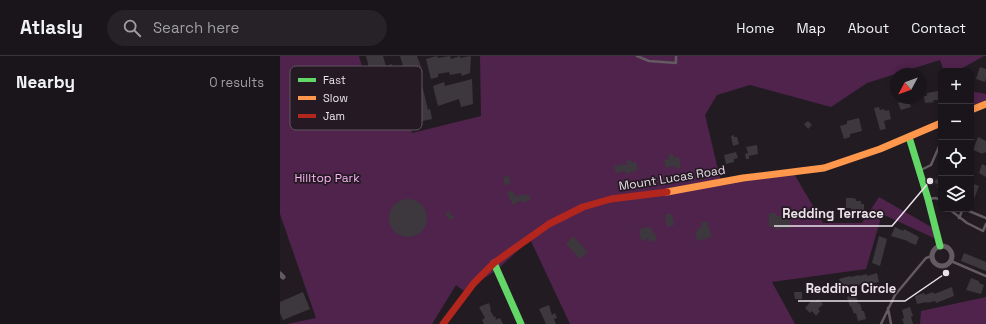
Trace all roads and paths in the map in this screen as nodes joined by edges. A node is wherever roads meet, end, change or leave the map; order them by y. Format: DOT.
graph roads {
  1 [pos="637,56"];
  2 [pos="676,56"];
  3 [pos="986,104"];
  4 [pos="974,109"];
  5 [pos="938,124"];
  6 [pos="909,136"];
  7 [pos="938,152"];
  8 [pos="919,171"];
  9 [pos="928,199"];
  10 [pos="938,199"];
  11 [pos="952,212"];
  12 [pos="962,212"];
  13 [pos="971,212"];
  14 [pos="959,218"];
  15 [pos="986,218"];
  16 [pos="986,224"];
  17 [pos="940,246"];
  18 [pos="932,256"];
  19 [pos="951,261"];
  20 [pos="494,263"];
  21 [pos="986,276"];
  22 [pos="888,308"];
  23 [pos="443,324"];
  24 [pos="521,324"];
  25 [pos="881,324"];
  26 [pos="891,324"];
  1 -- 2 [label="lane"];
  3 -- 4 [label="street"];
  5 -- 6 [label="street, Mount Lucas Road"];
  6 -- 8 [label="street"];
  6 -- 20 [label="street, Mount Lucas Road"];
  7 -- 8 [label="lane"];
  8 -- 9 [label="street"];
  9 -- 10 [label="lane"];
  9 -- 17 [label="street"];
  11 -- 14 [label="lane"];
  12 -- 14 [label="lane"];
  13 -- 15 [label="lane"];
  14 -- 16 [label="lane"];
  17 -- 18 [label="street"];
  17 -- 19 [label="street"];
  18 -- 19 [label="street"];
  18 -- 22 [label="lane"];
  19 -- 21 [label="lane"];
  20 -- 23 [label="street, Mount Lucas Road"];
  20 -- 24 [label="street"];
  22 -- 25 [label="lane"];
  22 -- 26 [label="lane"];
}
